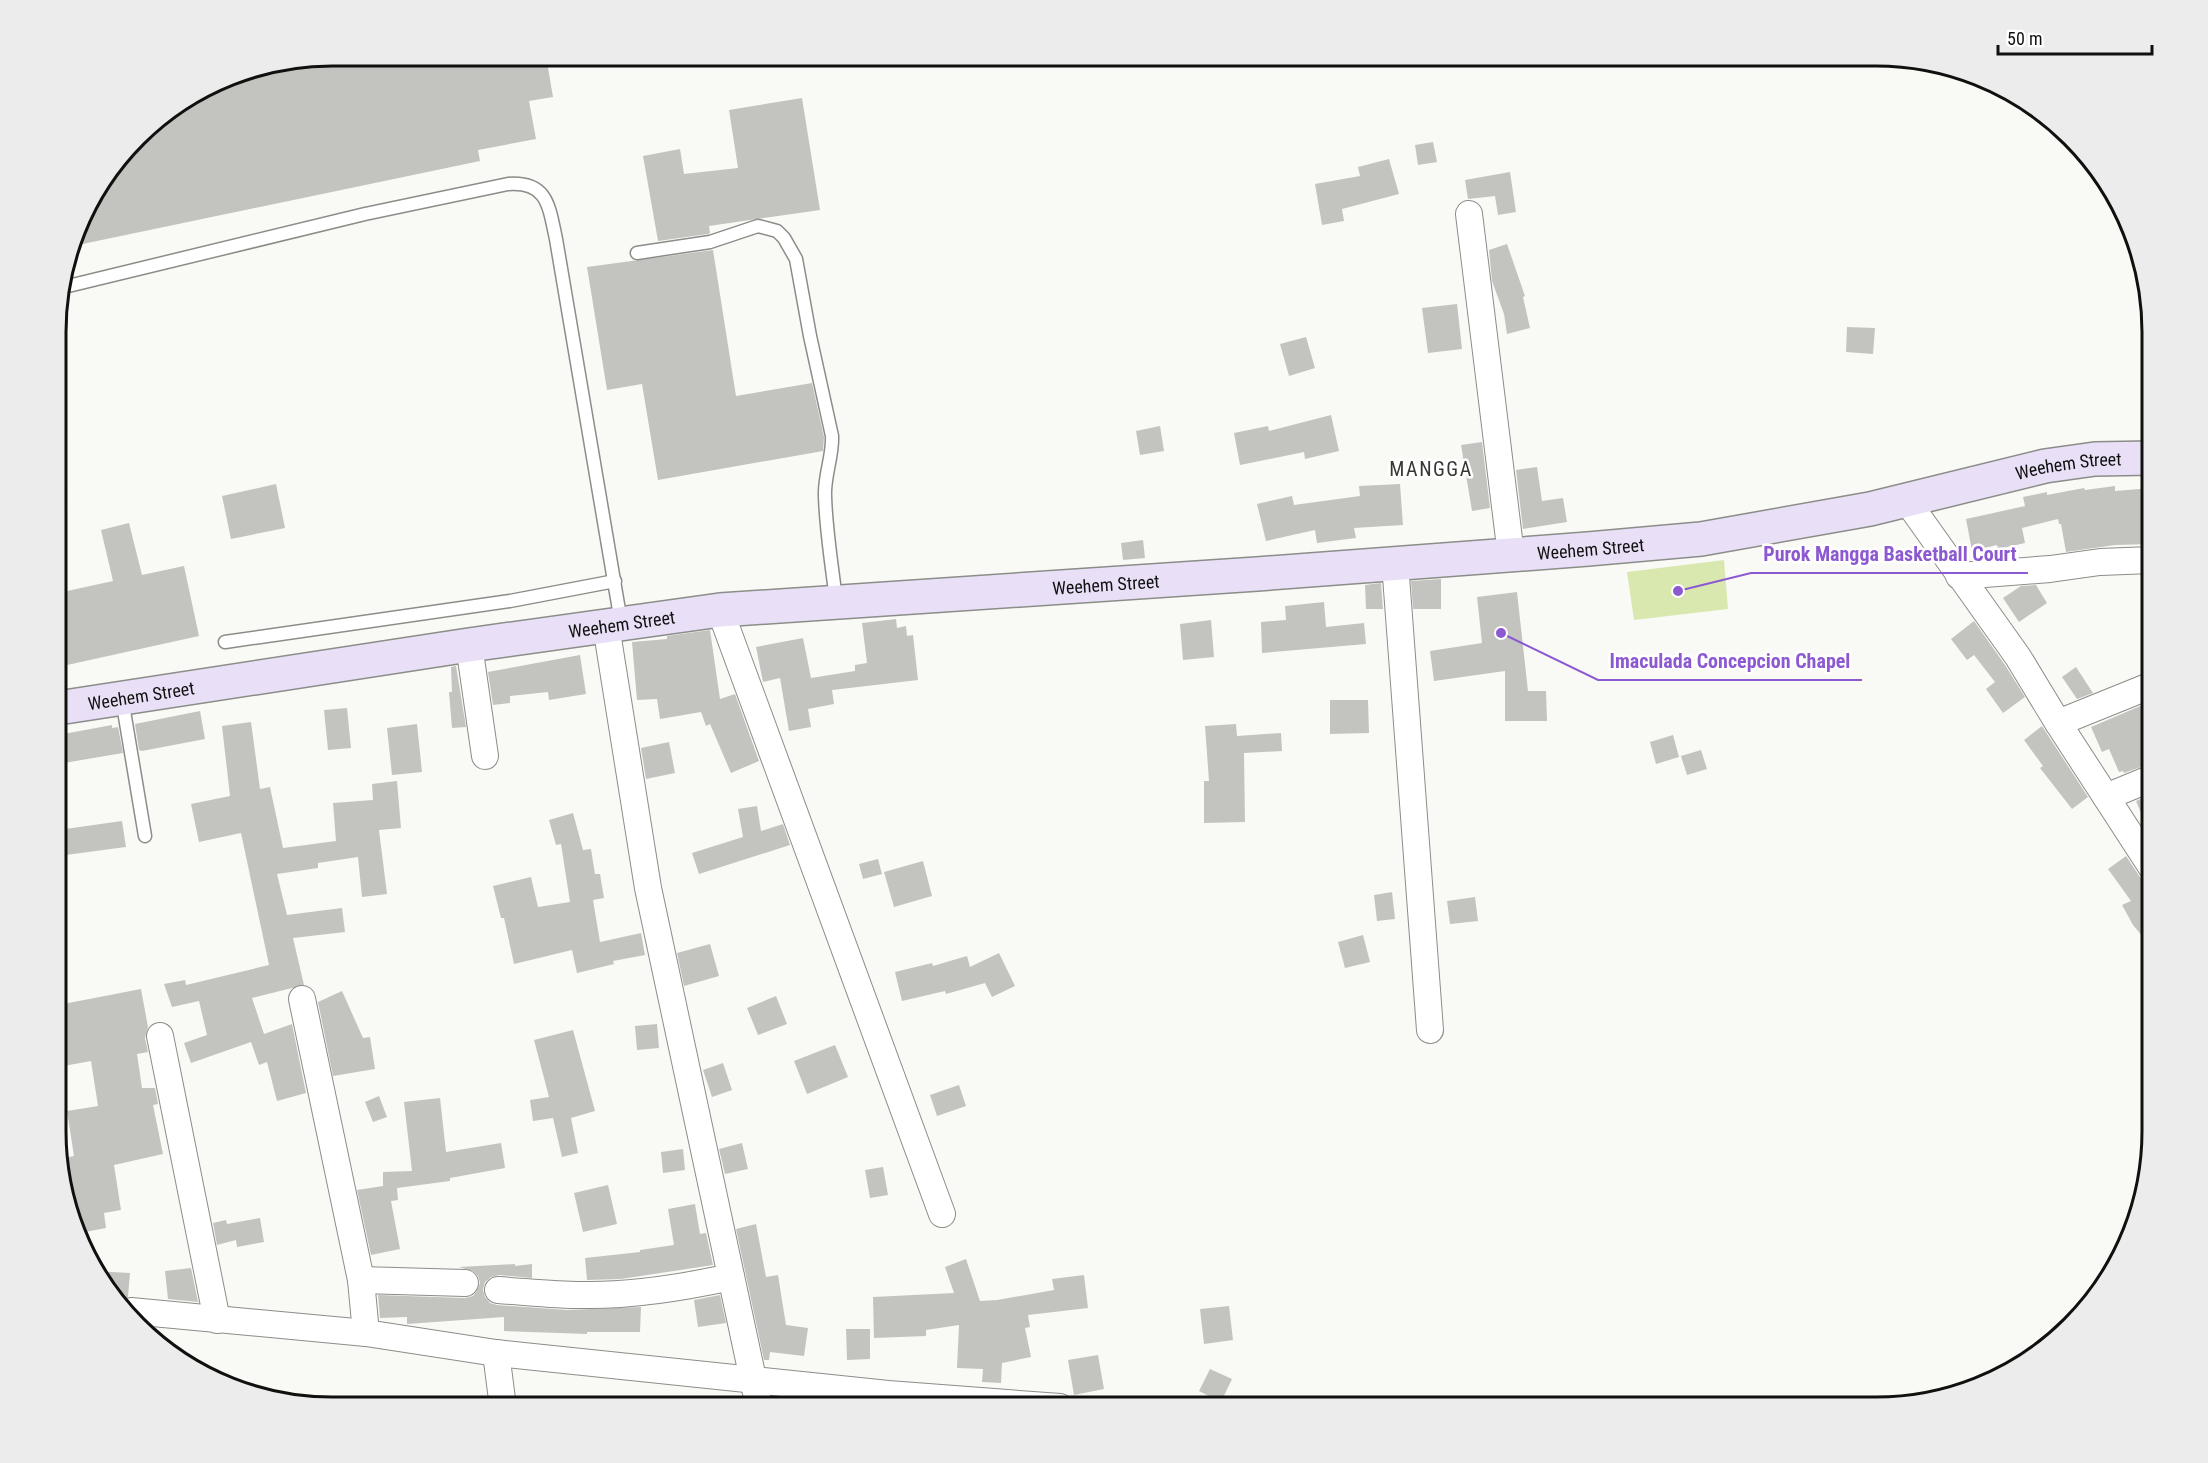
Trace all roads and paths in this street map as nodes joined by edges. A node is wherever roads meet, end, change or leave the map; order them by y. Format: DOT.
graph roads {
  1 [pos="1469,214"];
  2 [pos="637,253"];
  3 [pos="70,286"];
  4 [pos="2142,458"];
  5 [pos="1907,501"];
  6 [pos="1510,555"];
  7 [pos="2142,560"];
  8 [pos="1395,563"];
  9 [pos="1959,576"];
  10 [pos="615,581"];
  11 [pos="836,602"];
  12 [pos="720,610"];
  13 [pos="614,625"];
  14 [pos="225,642"];
  15 [pos="469,645"];
  16 [pos="2142,689"];
  17 [pos="122,698"];
  18 [pos="66,707"];
  19 [pos="2058,723"];
  20 [pos="485,756"];
  21 [pos="2142,782"];
  22 [pos="2106,797"];
  23 [pos="145,836"];
  24 [pos="2142,851"];
  25 [pos="302,999"];
  26 [pos="1430,1029"];
  27 [pos="160,1036"];
  28 [pos="942,1214"];
  29 [pos="731,1277"];
  30 [pos="361,1280"];
  31 [pos="465,1283"];
  32 [pos="498,1290"];
  33 [pos="137,1312"];
  34 [pos="217,1320"];
  35 [pos="366,1333"];
  36 [pos="496,1353"];
  37 [pos="754,1380"];
  38 [pos="502,1397"];
  39 [pos="757,1397"];
  40 [pos="863,1397"];
  1 -- 6 [label="street"];
  2 -- 11 [label="lane"];
  3 -- 10 [label="lane"];
  4 -- 5 [label="street, Weehem Street"];
  5 -- 6 [label="street, Weehem Street"];
  5 -- 9 [label="street"];
  6 -- 8 [label="street, Weehem Street"];
  7 -- 9 [label="street"];
  8 -- 11 [label="street, Weehem Street"];
  8 -- 26 [label="street"];
  9 -- 19 [label="street"];
  10 -- 13 [label="lane"];
  10 -- 14 [label="lane"];
  11 -- 12 [label="street, Weehem Street"];
  12 -- 13 [label="street, Weehem Street"];
  12 -- 28 [label="street"];
  13 -- 15 [label="street, Weehem Street"];
  13 -- 29 [label="street"];
  15 -- 17 [label="street, Weehem Street"];
  15 -- 20 [label="street"];
  16 -- 19 [label="street"];
  17 -- 18 [label="street, Weehem Street"];
  17 -- 23 [label="lane"];
  19 -- 22 [label="street"];
  21 -- 22 [label="street"];
  22 -- 24 [label="street"];
  25 -- 30 [label="street"];
  27 -- 34 [label="street"];
  29 -- 32 [label="street"];
  29 -- 37 [label="street"];
  30 -- 31 [label="street"];
  30 -- 35 [label="street"];
  33 -- 34 [label="street"];
  34 -- 35 [label="street"];
  35 -- 36 [label="street"];
  36 -- 37 [label="street"];
  36 -- 38 [label="street"];
  37 -- 39 [label="street"];
  37 -- 40 [label="street"];
}
